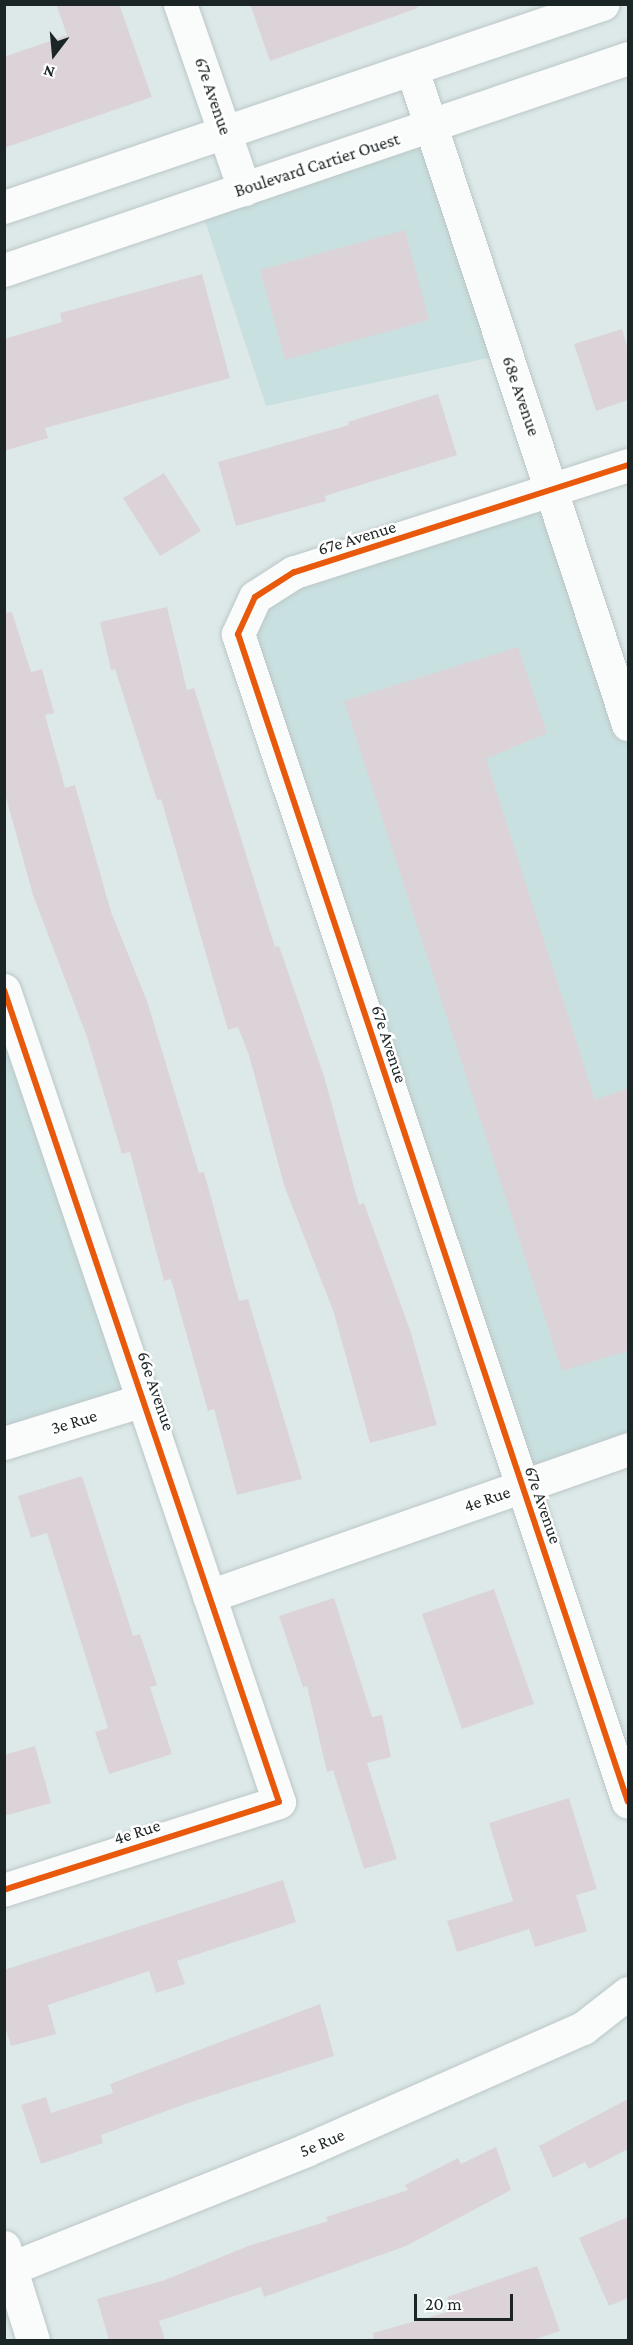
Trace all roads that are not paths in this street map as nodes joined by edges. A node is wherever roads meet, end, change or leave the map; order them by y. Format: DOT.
graph roads {
  1 [pos="180,4"];
  2 [pos="602,4"];
  3 [pos="628,58"];
  4 [pos="412,69"];
  5 [pos="431,128"];
  6 [pos="225,132"];
  7 [pos="244,189"];
  8 [pos="4,207"];
  9 [pos="4,270"];
  10 [pos="628,465"];
  11 [pos="552,488"];
  12 [pos="628,724"];
  13 [pos="4,990"];
  14 [pos="143,1400"];
  15 [pos="4,1443"];
  16 [pos="628,1449"];
  17 [pos="521,1487"];
  18 [pos="209,1596"];
  19 [pos="279,1802"];
  20 [pos="628,1802"];
  21 [pos="4,1890"];
  22 [pos="628,1993"];
  23 [pos="7,2262"];
  24 [pos="33,2340"];
  1 -- 6 [label="street, 67e Avenue"];
  2 -- 4 [label="street"];
  3 -- 5 [label="street, Boulevard Cartier Ouest"];
  4 -- 5 [label="street, 68e Avenue"];
  4 -- 6 [label="street"];
  5 -- 7 [label="street, Boulevard Cartier Ouest"];
  5 -- 11 [label="street, 68e Avenue"];
  6 -- 7 [label="street, 67e Avenue"];
  6 -- 8 [label="street"];
  7 -- 9 [label="street, Boulevard Cartier Ouest"];
  10 -- 11 [label="street, 67e Avenue"];
  11 -- 12 [label="street, 68e Avenue"];
  11 -- 17 [label="street, 67e Avenue"];
  13 -- 14 [label="street, 66e Avenue"];
  14 -- 15 [label="street, 3e Rue"];
  14 -- 18 [label="street, 66e Avenue"];
  16 -- 17 [label="street, 4e Rue"];
  17 -- 18 [label="street, 4e Rue"];
  17 -- 20 [label="street, 67e Avenue"];
  18 -- 19 [label="street, 66e Avenue"];
  19 -- 21 [label="street, 4e Rue"];
  22 -- 23 [label="street, 5e Rue"];
  23 -- 24 [label="street"];
}
